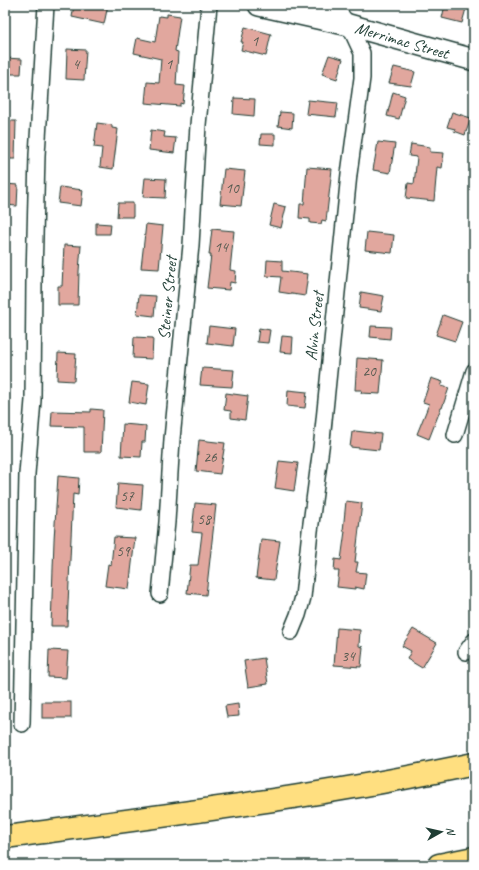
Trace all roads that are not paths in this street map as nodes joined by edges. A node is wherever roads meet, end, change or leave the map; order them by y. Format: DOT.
graph roads {
  1 [pos="46,5"];
  2 [pos="209,5"];
  3 [pos="259,5"];
  4 [pos="333,5"];
  5 [pos="348,15"];
  6 [pos="474,60"];
  7 [pos="474,371"];
  8 [pos="455,435"];
  9 [pos="160,594"];
  10 [pos="291,632"];
  11 [pos="22,724"];
  12 [pos="474,764"];
  13 [pos="5,837"];
  14 [pos="474,858"];
  15 [pos="439,865"];
  1 -- 11 [label="street"];
  2 -- 9 [label="street, Steiner Street"];
  3 -- 5 [label="main road, Merrimac Street"];
  4 -- 5 [label="street, Alvin Street"];
  5 -- 6 [label="main road, Merrimac Street"];
  5 -- 10 [label="street, Alvin Street"];
  7 -- 8 [label="street"];
  12 -- 13 [label="highway"];
  14 -- 15 [label="highway"];
}
